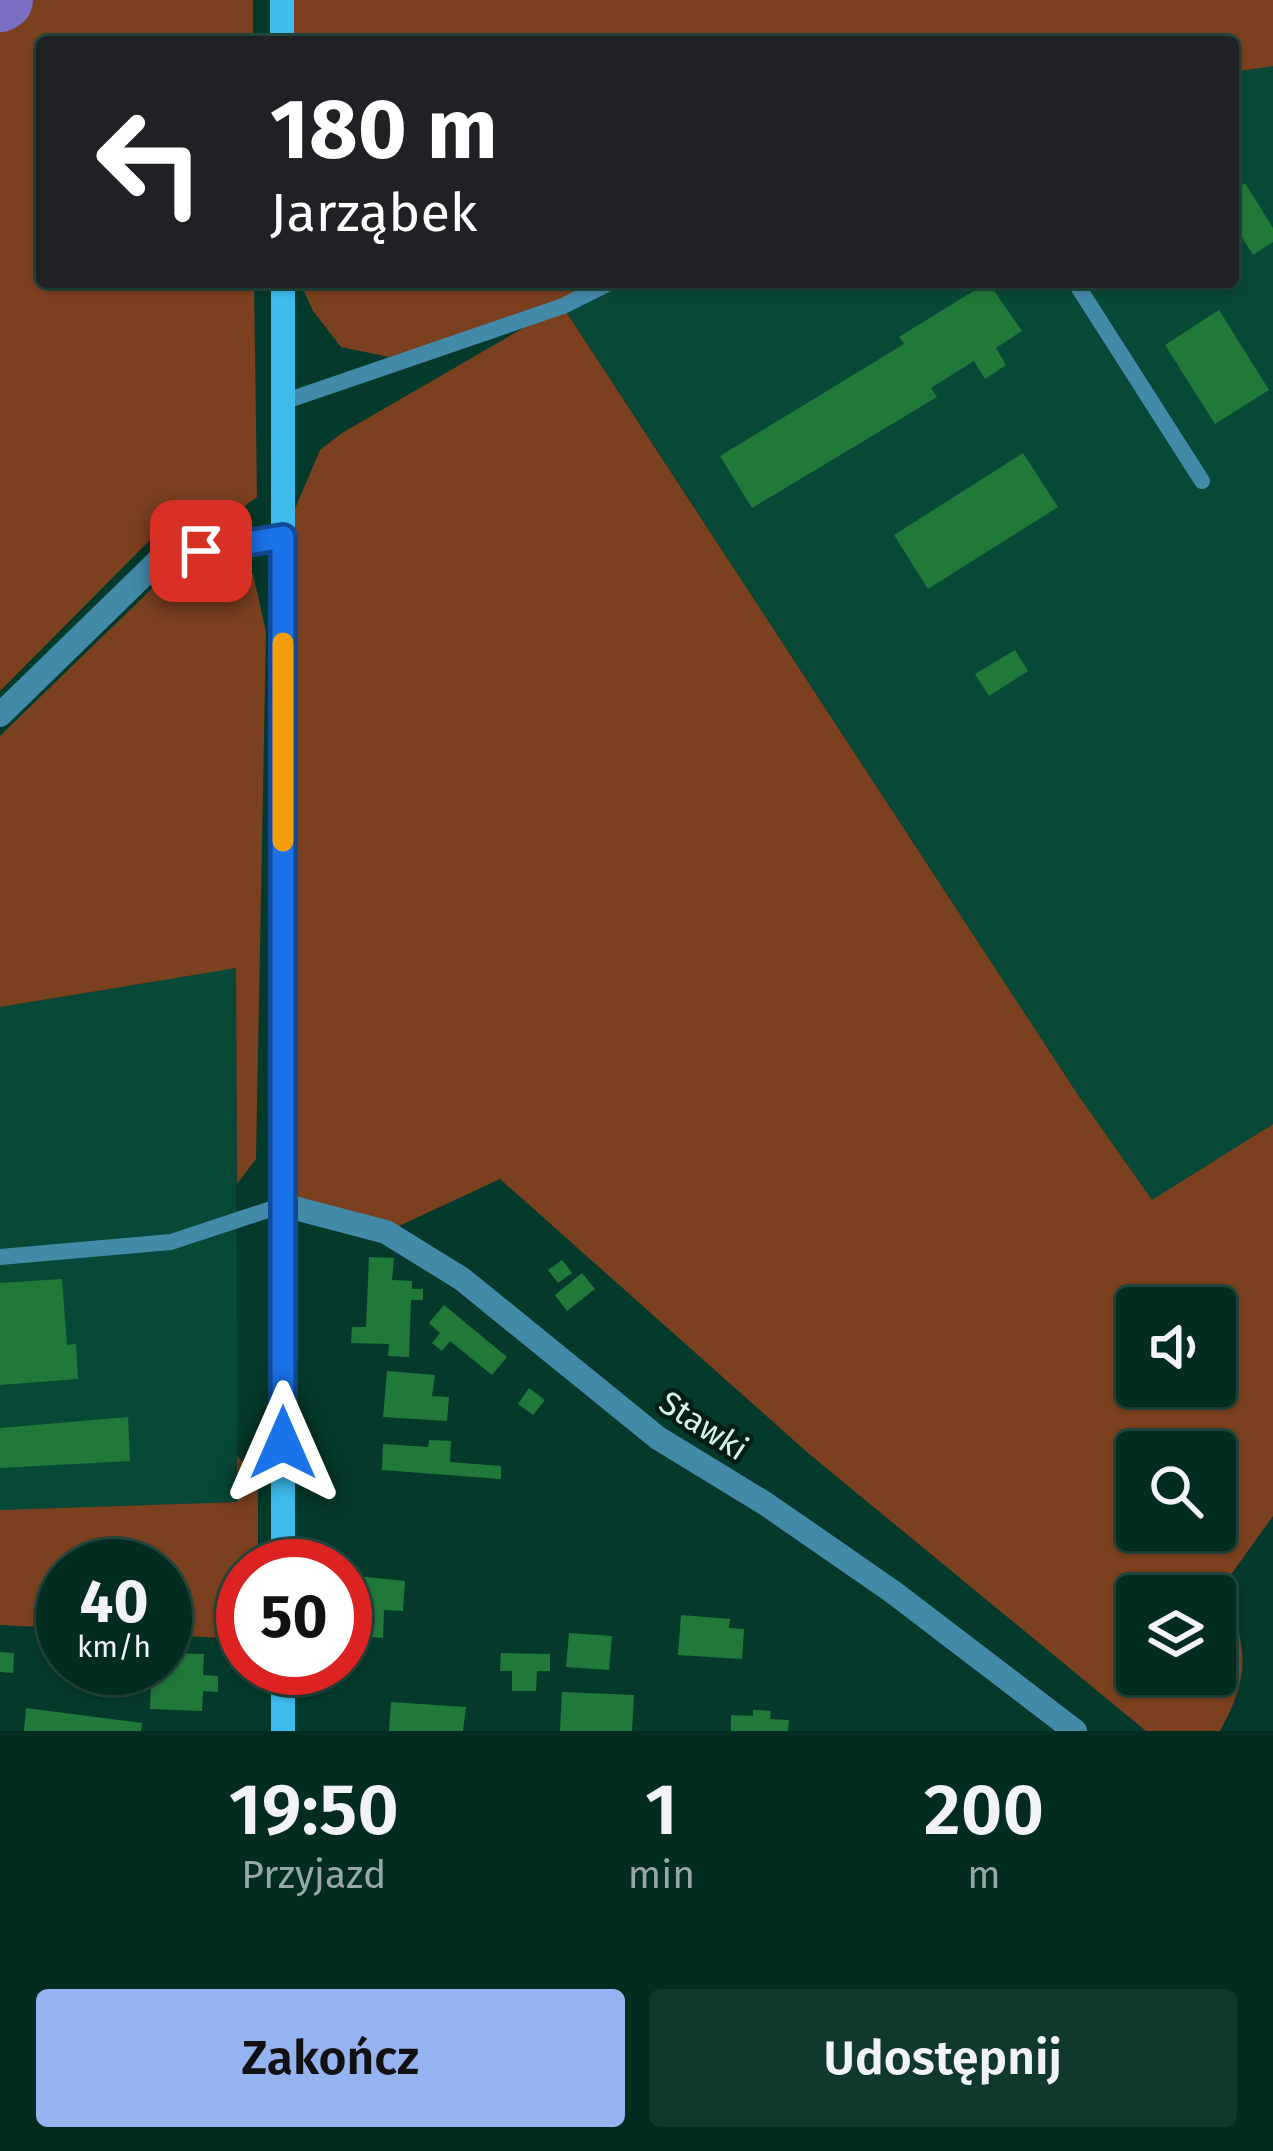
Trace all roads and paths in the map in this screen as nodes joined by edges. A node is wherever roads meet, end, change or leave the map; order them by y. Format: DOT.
graph roads {
  1 [pos="282,0"];
  2 [pos="282,36"];
  3 [pos="283,288"];
  4 [pos="599,288"];
  5 [pos="1080,288"];
  6 [pos="283,401"];
  7 [pos="1202,482"];
  8 [pos="283,537"];
  9 [pos="0,715"];
  10 [pos="283,1205"];
  11 [pos="0,1257"];
  12 [pos="283,1539"];
  13 [pos="283,1695"];
  14 [pos="283,1731"];
  15 [pos="1075,1731"];
  1 -- 2 [label="main road"];
  3 -- 6 [label="main road"];
  4 -- 6 [label="lane"];
  5 -- 7 [label="lane"];
  6 -- 8 [label="main road"];
  8 -- 9 [label="street"];
  8 -- 10 [label="main road"];
  10 -- 11 [label="lane"];
  10 -- 12 [label="main road"];
  10 -- 15 [label="street, Stawki"];
  13 -- 14 [label="main road"];
}
